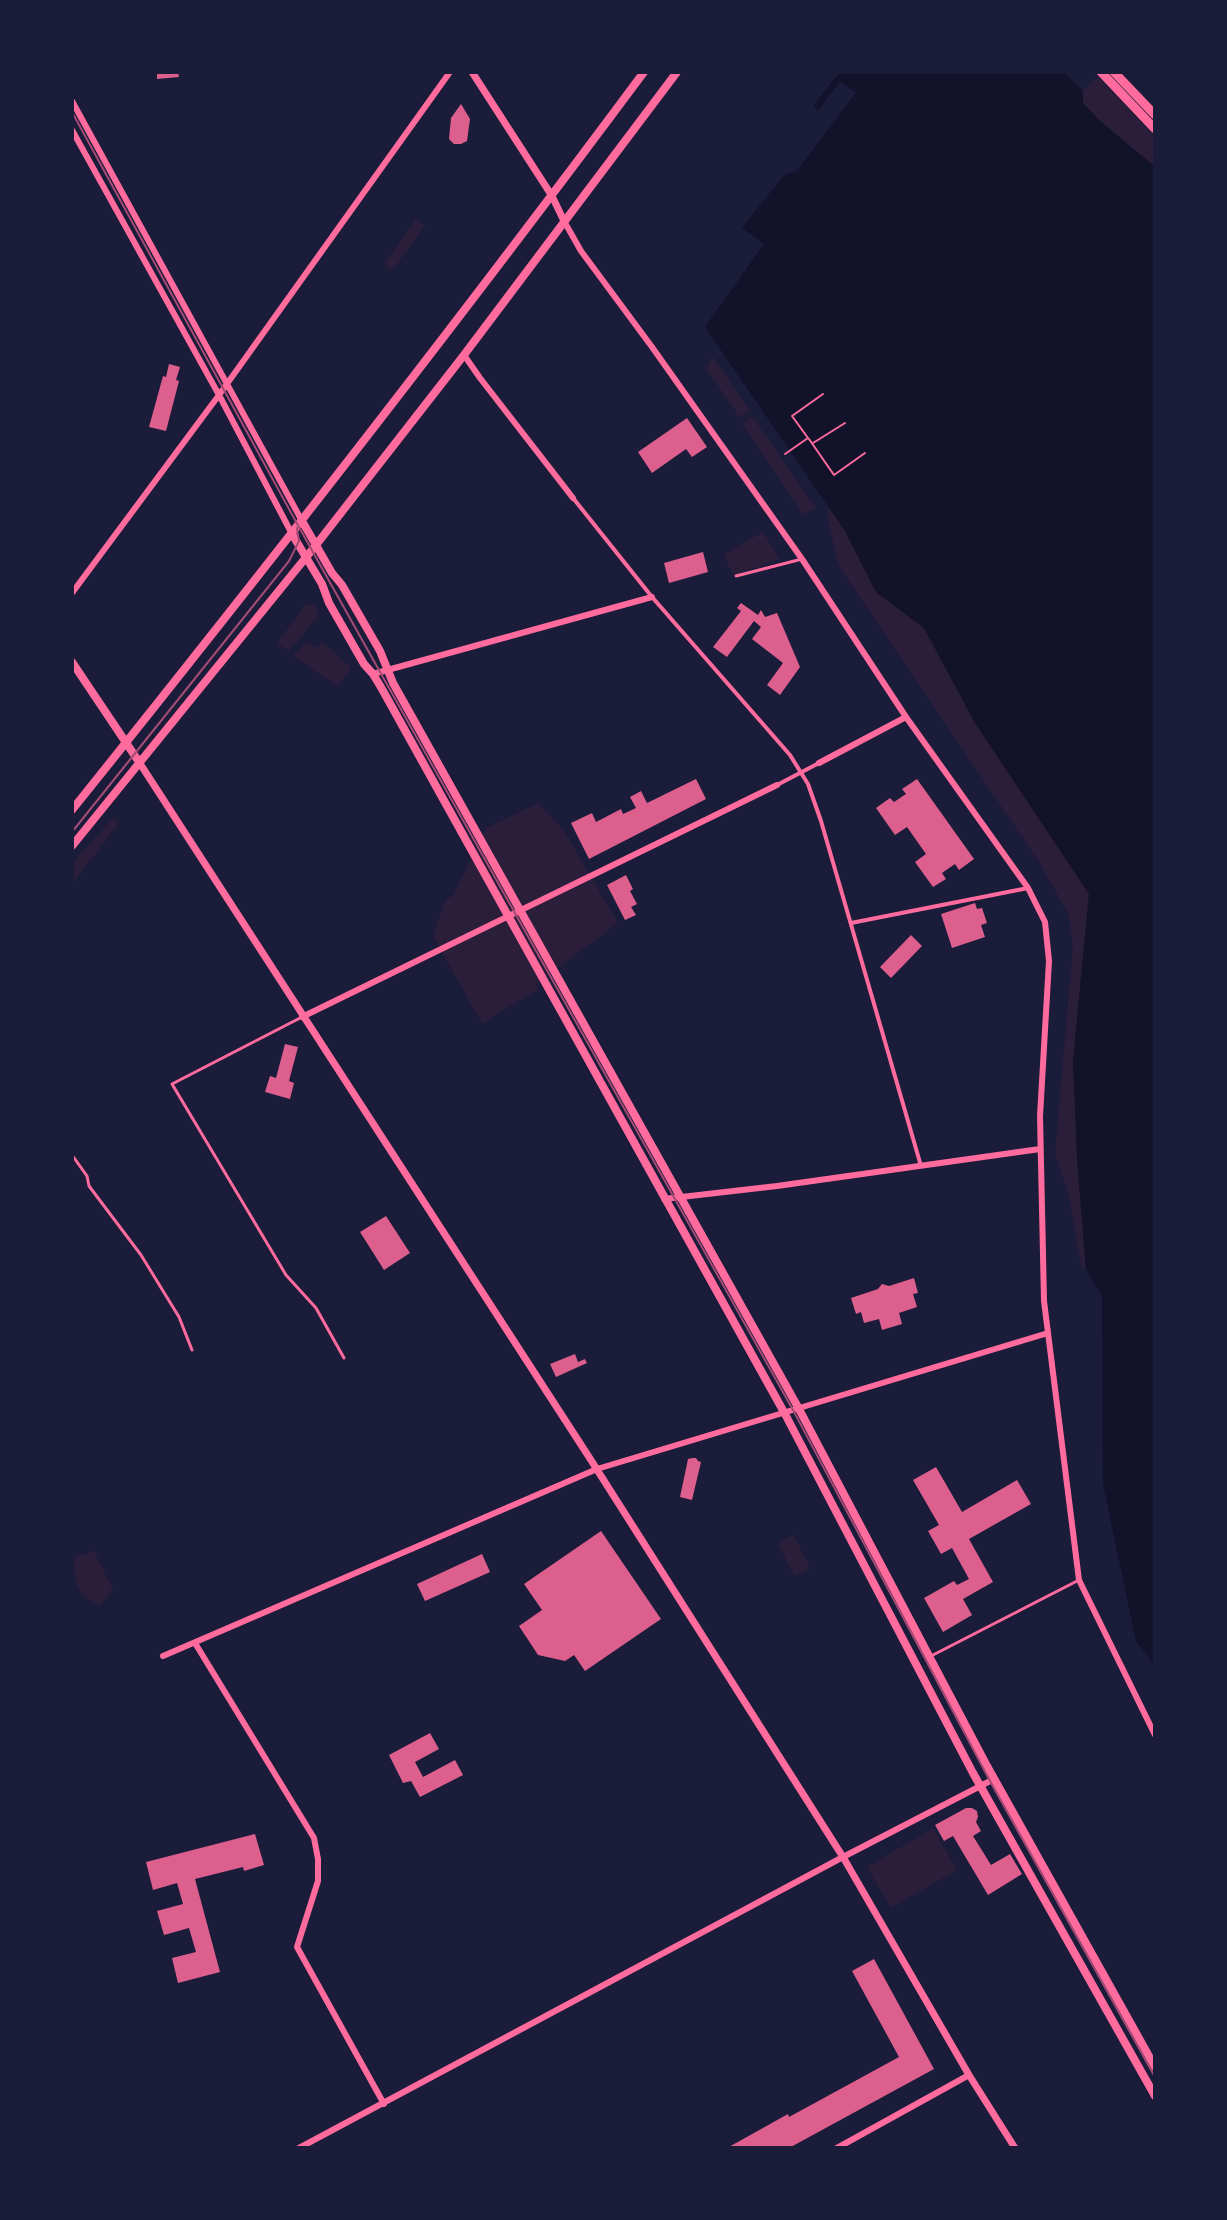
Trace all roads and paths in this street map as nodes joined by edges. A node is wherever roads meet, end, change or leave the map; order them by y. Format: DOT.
graph roads {
  1 [pos="450,72"];
  2 [pos="472,72"];
  3 [pos="644,72"];
  4 [pos="677,72"];
  5 [pos="1101,72"];
  6 [pos="1114,72"];
  7 [pos="72,101"];
  8 [pos="1155,115"];
  9 [pos="1155,129"];
  10 [pos="72,130"];
  11 [pos="552,196"];
  12 [pos="564,221"];
  13 [pos="464,355"];
  14 [pos="228,382"];
  15 [pos="823,394"];
  16 [pos="219,395"];
  17 [pos="845,423"];
  18 [pos="808,438"];
  19 [pos="812,444"];
  20 [pos="865,453"];
  21 [pos="785,454"];
  22 [pos="573,498"];
  23 [pos="302,521"];
  24 [pos="292,534"];
  25 [pos="316,545"];
  26 [pos="306,557"];
  27 [pos="802,559"];
  28 [pos="736,576"];
  29 [pos="72,593"];
  30 [pos="652,597"];
  31 [pos="72,662"];
  32 [pos="387,670"];
  33 [pos="373,674"];
  34 [pos="906,717"];
  35 [pos="125,744"];
  36 [pos="139,762"];
  37 [pos="819,763"];
  38 [pos="802,772"];
  39 [pos="777,785"];
  40 [pos="72,810"];
  41 [pos="72,846"];
  42 [pos="1028,888"];
  43 [pos="520,910"];
  44 [pos="508,915"];
  45 [pos="851,923"];
  46 [pos="302,1017"];
  47 [pos="1040,1149"];
  48 [pos="72,1155"];
  49 [pos="921,1166"];
  50 [pos="680,1197"];
  51 [pos="664,1199"];
  52 [pos="1048,1333"];
  53 [pos="192,1350"];
  54 [pos="344,1358"];
  55 [pos="799,1409"];
  56 [pos="785,1414"];
  57 [pos="597,1469"];
  58 [pos="1079,1580"];
  59 [pos="195,1643"];
  60 [pos="163,1656"];
  61 [pos="929,1657"];
  62 [pos="1155,1735"];
  63 [pos="994,1779"];
  64 [pos="981,1786"];
  65 [pos="843,1857"];
  66 [pos="1155,2067"];
  67 [pos="969,2075"];
  68 [pos="1155,2096"];
  69 [pos="384,2104"];
  70 [pos="299,2148"];
  71 [pos="837,2148"];
  72 [pos="1015,2148"];
  1 -- 14 [label="street"];
  2 -- 11 [label="street"];
  3 -- 11 [label="main road"];
  4 -- 12 [label="main road"];
  5 -- 9 [label="main road"];
  6 -- 8 [label="main road"];
  7 -- 14 [label="street"];
  10 -- 16 [label="street"];
  11 -- 12 [label="street"];
  11 -- 23 [label="main road"];
  12 -- 13 [label="main road"];
  12 -- 27 [label="street"];
  13 -- 22 [label="street"];
  13 -- 25 [label="main road"];
  14 -- 16 [label="street"];
  14 -- 23 [label="street"];
  15 -- 18 [label="path"];
  16 -- 24 [label="street"];
  16 -- 29 [label="street"];
  17 -- 19 [label="path"];
  18 -- 19 [label="path"];
  18 -- 21 [label="path"];
  19 -- 20 [label="path"];
  22 -- 30 [label="street"];
  23 -- 24 [label="main road"];
  23 -- 25 [label="main road"];
  24 -- 26 [label="main road"];
  24 -- 35 [label="main road"];
  25 -- 26 [label="main road"];
  25 -- 32 [label="main road"];
  26 -- 33 [label="main road"];
  26 -- 36 [label="main road"];
  27 -- 28 [label="lane"];
  27 -- 34 [label="street"];
  30 -- 32 [label="street"];
  30 -- 38 [label="street"];
  31 -- 35 [label="main road"];
  32 -- 33 [label="street"];
  32 -- 43 [label="main road"];
  33 -- 44 [label="main road"];
  34 -- 37 [label="street"];
  34 -- 42 [label="street"];
  35 -- 36 [label="main road"];
  35 -- 40 [label="main road"];
  36 -- 41 [label="main road"];
  36 -- 46 [label="street"];
  37 -- 38 [label="street"];
  38 -- 39 [label="street"];
  38 -- 45 [label="street"];
  39 -- 43 [label="street"];
  42 -- 45 [label="street"];
  42 -- 47 [label="street"];
  43 -- 44 [label="street"];
  43 -- 50 [label="main road"];
  44 -- 46 [label="street"];
  44 -- 51 [label="main road"];
  45 -- 49 [label="street"];
  46 -- 54 [label="lane"];
  46 -- 57 [label="street"];
  47 -- 49 [label="street"];
  47 -- 52 [label="street"];
  48 -- 53 [label="lane"];
  49 -- 50 [label="street"];
  50 -- 51 [label="street"];
  50 -- 55 [label="main road"];
  51 -- 56 [label="main road"];
  52 -- 55 [label="street"];
  52 -- 58 [label="street"];
  55 -- 56 [label="street"];
  55 -- 61 [label="main road"];
  56 -- 57 [label="street"];
  56 -- 64 [label="main road"];
  57 -- 59 [label="street"];
  57 -- 65 [label="street"];
  58 -- 61 [label="lane"];
  58 -- 62 [label="street"];
  59 -- 60 [label="street"];
  59 -- 69 [label="street"];
  61 -- 63 [label="main road"];
  63 -- 64 [label="street"];
  63 -- 66 [label="main road"];
  64 -- 65 [label="street"];
  64 -- 68 [label="main road"];
  65 -- 67 [label="street"];
  65 -- 69 [label="street"];
  67 -- 71 [label="street"];
  67 -- 72 [label="street"];
  69 -- 70 [label="street"];
}
